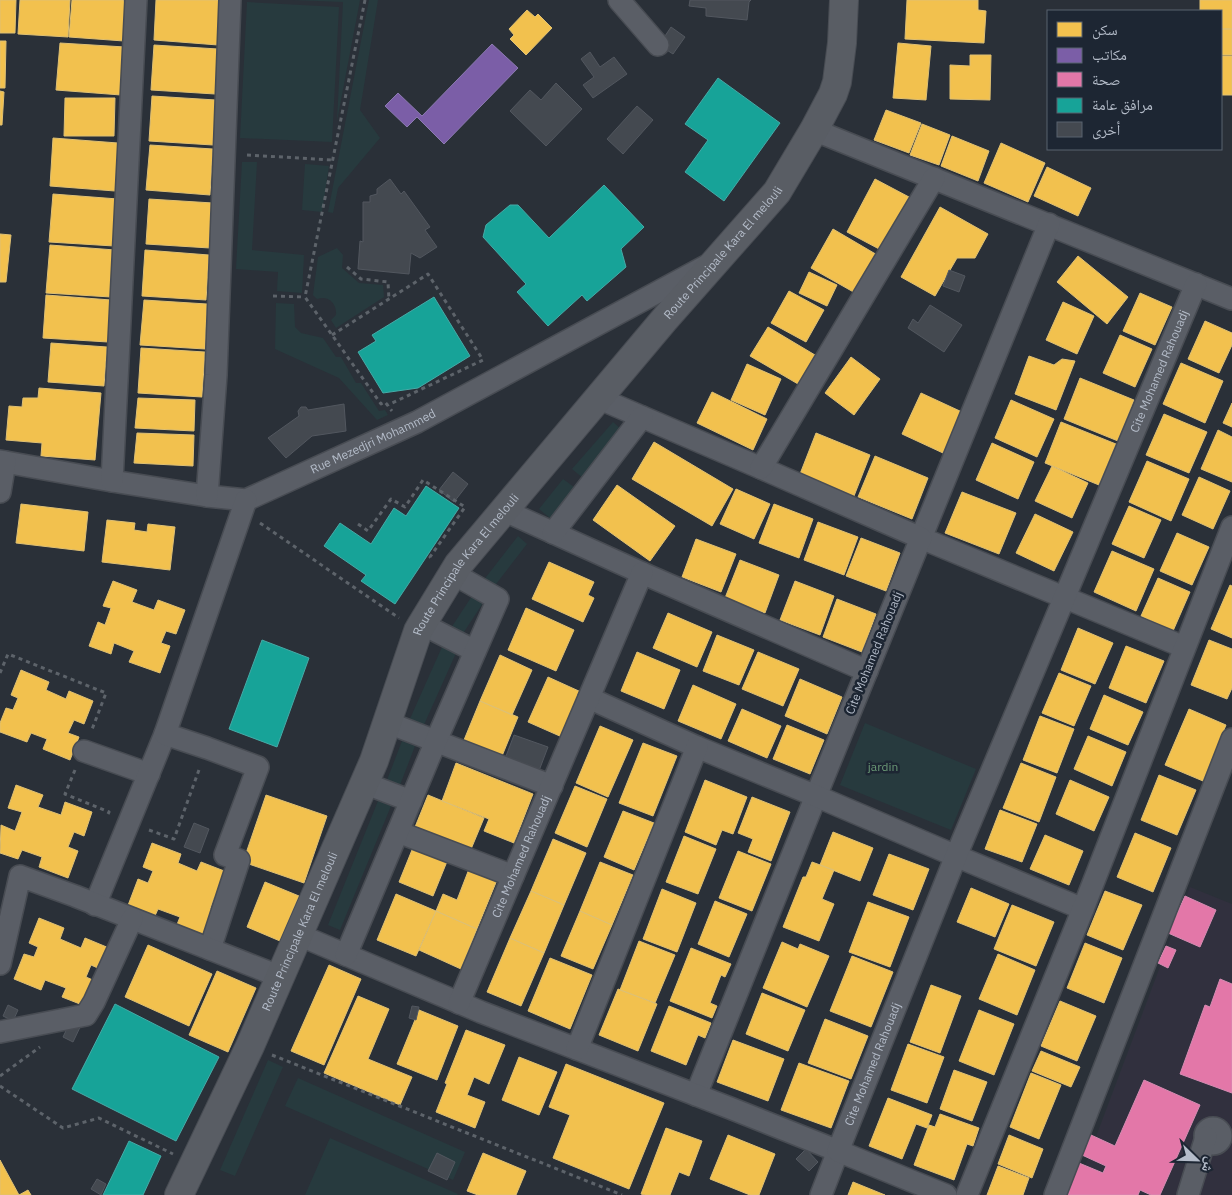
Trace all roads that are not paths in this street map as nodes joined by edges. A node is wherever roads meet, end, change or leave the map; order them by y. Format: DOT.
graph roads {
  1 [pos="136,0"];
  2 [pos="230,0"];
  3 [pos="619,0"];
  4 [pos="844,0"];
  5 [pos="658,45"];
  6 [pos="814,130"];
  7 [pos="934,178"];
  8 [pos="1049,224"];
  9 [pos="716,262"];
  10 [pos="1196,284"];
  11 [pos="647,299"];
  12 [pos="1232,299"];
  13 [pos="670,314"];
  14 [pos="598,398"];
  15 [pos="642,417"];
  16 [pos="2,462"];
  17 [pos="761,468"];
  18 [pos="112,481"];
  19 [pos="0,492"];
  20 [pos="207,496"];
  21 [pos="246,500"];
  22 [pos="503,510"];
  23 [pos="1232,528"];
  24 [pos="553,533"];
  25 [pos="921,538"];
  26 [pos="642,573"];
  27 [pos="452,574"];
  28 [pos="1064,597"];
  29 [pos="420,628"];
  30 [pos="1184,647"];
  31 [pos="476,651"];
  32 [pos="867,671"];
  33 [pos="589,698"];
  34 [pos="386,722"];
  35 [pos="165,734"];
  36 [pos="1232,739"];
  37 [pos="436,741"];
  38 [pos="697,747"];
  39 [pos="84,751"];
  40 [pos="149,774"];
  41 [pos="364,783"];
  42 [pos="552,786"];
  43 [pos="816,796"];
  44 [pos="411,801"];
  45 [pos="398,832"];
  46 [pos="956,856"];
  47 [pos="513,876"];
  48 [pos="95,905"];
  49 [pos="1083,909"];
  50 [pos="132,919"];
  51 [pos="299,935"];
  52 [pos="210,949"];
  53 [pos="346,955"];
  54 [pos="0,964"];
  55 [pos="281,977"];
  56 [pos="459,1003"];
  57 [pos="0,1032"];
  58 [pos="577,1049"];
  59 [pos="696,1095"];
  60 [pos="1212,1140"];
  61 [pos="838,1151"];
  62 [pos="1189,1189"];
  63 [pos="179,1195"];
  64 [pos="821,1195"];
  65 [pos="946,1195"];
  66 [pos="967,1195"];
  67 [pos="1055,1195"];
  1 -- 18 [label="street"];
  2 -- 20 [label="street"];
  3 -- 5 [label="street"];
  4 -- 6 [label="main road, Route Principale Kara El melouli"];
  6 -- 7 [label="street"];
  6 -- 9 [label="main road, Route Principale Kara El melouli"];
  7 -- 8 [label="street"];
  7 -- 17 [label="street"];
  8 -- 10 [label="street"];
  8 -- 25 [label="street, Cite Mohamed Rahouadj"];
  9 -- 11 [label="street, Rue Mezedjri Mohammed"];
  9 -- 13 [label="main road, Route Principale Kara El melouli"];
  10 -- 12 [label="street"];
  10 -- 28 [label="street, Cite Mohamed Rahouadj"];
  11 -- 13 [label="street"];
  11 -- 21 [label="street, Rue Mezedjri Mohammed"];
  13 -- 14 [label="main road, Route Principale Kara El melouli"];
  14 -- 15 [label="street"];
  14 -- 22 [label="main road, Route Principale Kara El melouli"];
  15 -- 17 [label="street"];
  15 -- 24 [label="street"];
  16 -- 18 [label="street"];
  16 -- 19 [label="street"];
  17 -- 25 [label="street"];
  18 -- 20 [label="street"];
  20 -- 21 [label="street"];
  21 -- 35 [label="street"];
  22 -- 24 [label="street"];
  22 -- 27 [label="main road, Route Principale Kara El melouli"];
  23 -- 30 [label="street"];
  24 -- 26 [label="street"];
  25 -- 28 [label="street"];
  25 -- 32 [label="street, Cite Mohamed Rahouadj"];
  26 -- 32 [label="street"];
  26 -- 33 [label="street, Cite Mohamed Rahouadj"];
  27 -- 29 [label="main road, Route Principale Kara El melouli"];
  27 -- 31 [label="street"];
  28 -- 30 [label="street"];
  28 -- 46 [label="street, Cite Mohamed Rahouadj"];
  29 -- 31 [label="street"];
  29 -- 34 [label="main road, Route Principale Kara El melouli"];
  30 -- 49 [label="street"];
  31 -- 37 [label="street"];
  32 -- 43 [label="street, Cite Mohamed Rahouadj"];
  33 -- 38 [label="street"];
  33 -- 42 [label="street, Cite Mohamed Rahouadj"];
  34 -- 37 [label="street"];
  34 -- 41 [label="main road, Route Principale Kara El melouli"];
  35 -- 40 [label="street"];
  35 -- 52 [label="street"];
  36 -- 67 [label="street"];
  37 -- 42 [label="street"];
  37 -- 44 [label="street"];
  38 -- 43 [label="street"];
  38 -- 58 [label="street"];
  39 -- 40 [label="street"];
  40 -- 48 [label="street"];
  41 -- 44 [label="street"];
  41 -- 51 [label="main road, Route Principale Kara El melouli"];
  42 -- 47 [label="street, Cite Mohamed Rahouadj"];
  43 -- 46 [label="street"];
  43 -- 59 [label="street, Cite Mohamed Rahouadj"];
  44 -- 45 [label="street"];
  45 -- 47 [label="street"];
  45 -- 53 [label="street"];
  46 -- 49 [label="street"];
  46 -- 61 [label="street, Cite Mohamed Rahouadj"];
  47 -- 56 [label="street, Cite Mohamed Rahouadj"];
  48 -- 50 [label="street"];
  48 -- 54 [label="street"];
  49 -- 66 [label="street"];
  50 -- 52 [label="street"];
  50 -- 57 [label="street"];
  51 -- 53 [label="street"];
  51 -- 55 [label="main road, Route Principale Kara El melouli"];
  52 -- 55 [label="street"];
  53 -- 56 [label="street"];
  55 -- 63 [label="main road, Route Principale Kara El melouli"];
  56 -- 58 [label="street"];
  58 -- 59 [label="street"];
  59 -- 61 [label="street"];
  60 -- 62 [label="street"];
  61 -- 64 [label="street, Cite Mohamed Rahouadj"];
  61 -- 65 [label="street"];
}
